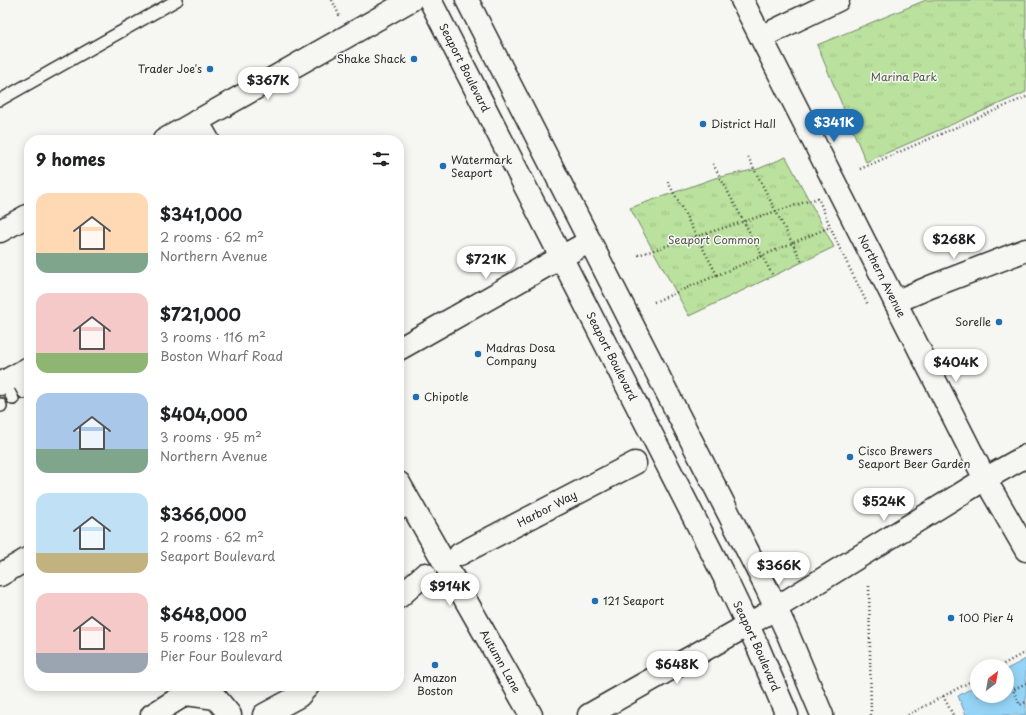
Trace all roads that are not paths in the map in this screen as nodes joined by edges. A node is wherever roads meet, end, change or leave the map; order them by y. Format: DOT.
graph roads {
  1 [pos="177,0"];
  2 [pos="411,0"];
  3 [pos="430,0"];
  4 [pos="467,0"];
  5 [pos="742,0"];
  6 [pos="838,0"];
  7 [pos="762,37"];
  8 [pos="0,100"];
  9 [pos="197,121"];
  10 [pos="173,135"];
  11 [pos="205,135"];
  12 [pos="24,218"];
  13 [pos="0,232"];
  14 [pos="590,241"];
  15 [pos="1026,250"];
  16 [pos="561,257"];
  17 [pos="895,302"];
  18 [pos="404,346"];
  19 [pos="1026,456"];
  20 [pos="635,463"];
  21 [pos="986,479"];
  22 [pos="405,511"];
  23 [pos="1026,550"];
  24 [pos="460,554"];
  25 [pos="24,561"];
  26 [pos="425,574"];
  27 [pos="0,575"];
  28 [pos="404,593"];
  29 [pos="776,608"];
  30 [pos="748,625"];
  31 [pos="185,691"];
  32 [pos="190,691"];
  33 [pos="303,691"];
  34 [pos="152,715"];
  35 [pos="230,715"];
  36 [pos="264,715"];
  37 [pos="531,715"];
  38 [pos="589,715"];
  39 [pos="787,715"];
  40 [pos="822,715"];
  1 -- 8 [label="lane"];
  2 -- 9 [label="street"];
  3 -- 16 [label="street, Seaport Boulevard"];
  4 -- 14 [label="street"];
  5 -- 7 [label="street, Northern Avenue"];
  6 -- 7 [label="street"];
  7 -- 17 [label="street, Northern Avenue"];
  9 -- 10 [label="street"];
  9 -- 11 [label="street"];
  12 -- 13 [label="street"];
  14 -- 16 [label="street"];
  14 -- 29 [label="street"];
  15 -- 17 [label="street"];
  16 -- 18 [label="street"];
  16 -- 30 [label="street, Seaport Boulevard"];
  17 -- 21 [label="street, Northern Avenue"];
  19 -- 21 [label="street"];
  20 -- 24 [label="street, Harbor Way"];
  21 -- 23 [label="street, Northern Avenue"];
  21 -- 29 [label="street"];
  22 -- 37 [label="street, Autumn Lane"];
  25 -- 27 [label="street"];
  26 -- 28 [label="street"];
  29 -- 30 [label="street"];
  29 -- 40 [label="street"];
  30 -- 38 [label="street"];
  30 -- 39 [label="street, Seaport Boulevard"];
  31 -- 34 [label="street"];
  32 -- 35 [label="street"];
  33 -- 36 [label="street"];
}
